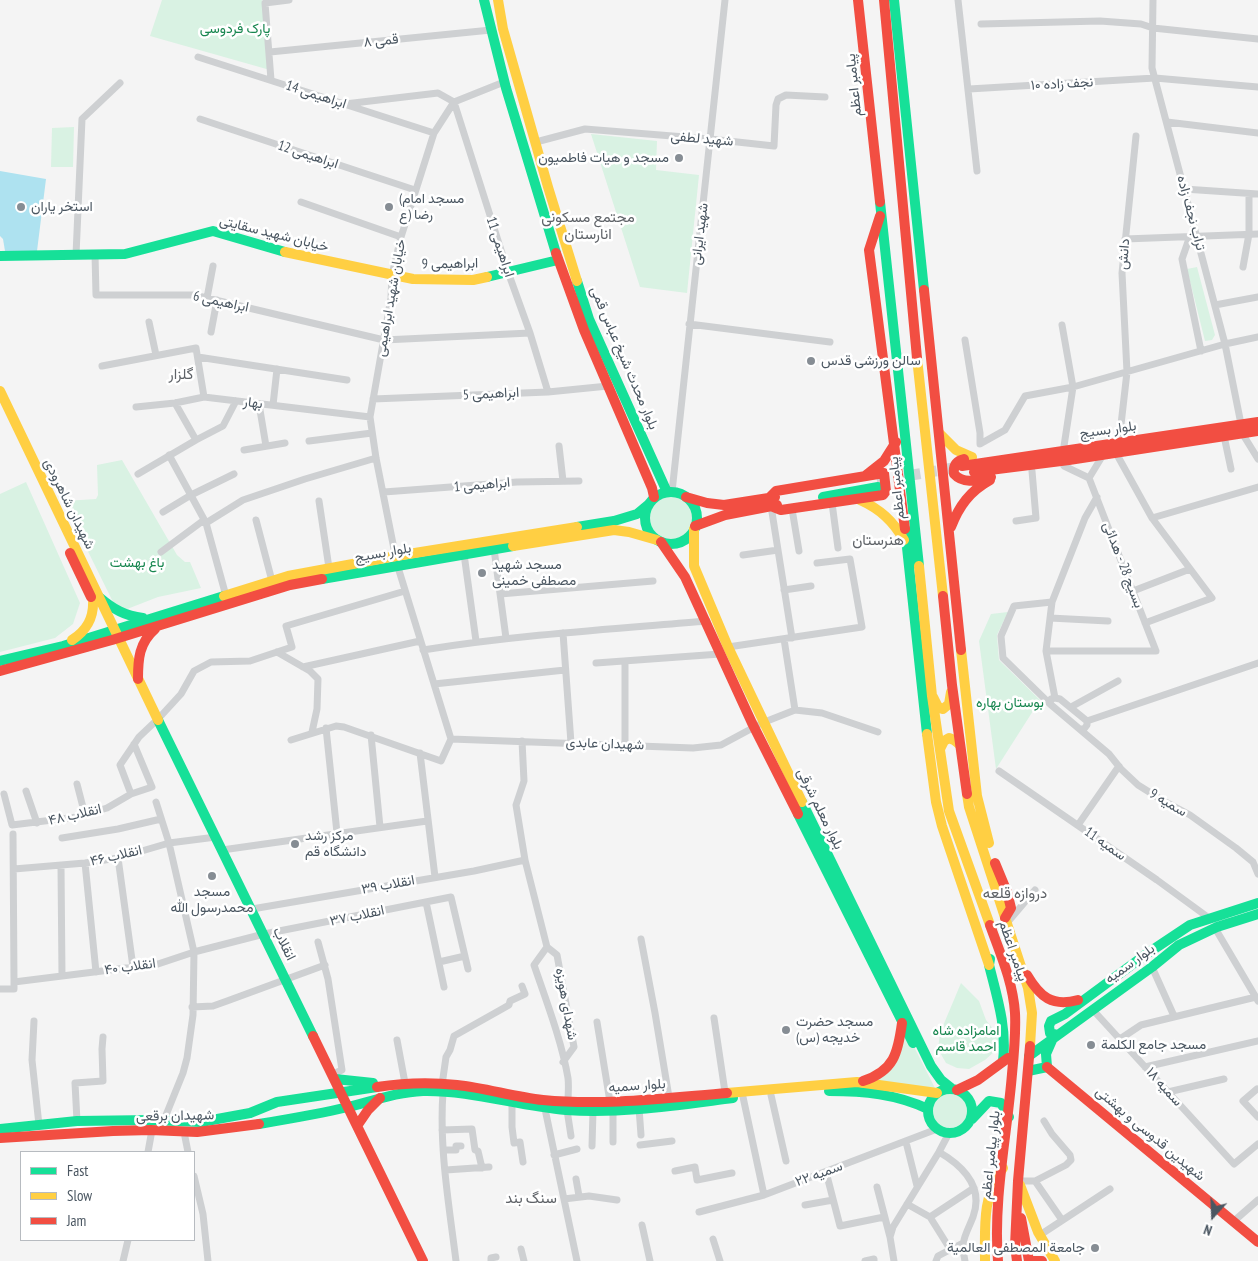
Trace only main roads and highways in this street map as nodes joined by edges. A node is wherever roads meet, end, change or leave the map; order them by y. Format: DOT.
graph roads {
  1 [pos="484,0"];
  2 [pos="498,0"];
  3 [pos="858,0"];
  4 [pos="884,0"];
  5 [pos="894,0"];
  6 [pos="888,41"];
  7 [pos="899,48"];
  8 [pos="882,210"];
  9 [pos="903,211"];
  10 [pos="919,236"];
  11 [pos="0,256"];
  12 [pos="558,260"];
  13 [pos="392,275"];
  14 [pos="0,391"];
  15 [pos="0,406"];
  16 [pos="1258,422"];
  17 [pos="1242,429"];
  18 [pos="1258,431"];
  19 [pos="939,433"];
  20 [pos="896,442"];
  21 [pos="1066,455"];
  22 [pos="974,457"];
  23 [pos="904,470"];
  24 [pos="962,470"];
  25 [pos="865,476"];
  26 [pos="997,476"];
  27 [pos="878,484"];
  28 [pos="669,492"];
  29 [pos="686,497"];
  30 [pos="858,499"];
  31 [pos="651,501"];
  32 [pos="770,502"];
  33 [pos="695,528"];
  34 [pos="949,531"];
  35 [pos="659,541"];
  36 [pos="908,546"];
  37 [pos="401,559"];
  38 [pos="385,562"];
  39 [pos="96,599"];
  40 [pos="156,622"];
  41 [pos="114,633"];
  42 [pos="63,646"];
  43 [pos="724,651"];
  44 [pos="0,661"];
  45 [pos="0,671"];
  46 [pos="138,679"];
  47 [pos="952,685"];
  48 [pos="932,696"];
  49 [pos="758,726"];
  50 [pos="960,745"];
  51 [pos="940,749"];
  52 [pos="1258,903"];
  53 [pos="1258,914"];
  54 [pos="1006,921"];
  55 [pos="996,940"];
  56 [pos="1021,964"];
  57 [pos="989,965"];
  58 [pos="1084,998"];
  59 [pos="1003,1018"];
  60 [pos="902,1024"];
  61 [pos="1055,1037"];
  62 [pos="1015,1046"];
  63 [pos="1029,1056"];
  64 [pos="1003,1061"];
  65 [pos="1047,1067"];
  66 [pos="1028,1071"];
  67 [pos="334,1077"];
  68 [pos="858,1082"];
  69 [pos="389,1085"];
  70 [pos="442,1088"];
  71 [pos="363,1089"];
  72 [pos="954,1089"];
  73 [pos="341,1091"];
  74 [pos="937,1092"];
  75 [pos="382,1096"];
  76 [pos="366,1101"];
  77 [pos="568,1106"];
  78 [pos="612,1106"];
  79 [pos="348,1107"];
  80 [pos="928,1109"];
  81 [pos="1009,1117"];
  82 [pos="970,1120"];
  83 [pos="152,1125"];
  84 [pos="358,1126"];
  85 [pos="0,1129"];
  86 [pos="0,1138"];
  87 [pos="1003,1168"];
  88 [pos="1018,1182"];
  89 [pos="1018,1197"];
  90 [pos="1258,1242"];
  91 [pos="423,1261"];
  92 [pos="985,1261"];
  93 [pos="998,1261"];
  94 [pos="1017,1261"];
  95 [pos="1028,1261"];
  96 [pos="1046,1261"];
  1 -- 12 [label="main road"];
  2 -- 28 [label="main road, بلوار محدث شیخ عباس قمی"];
  3 -- 8 [label="main road, پیامبر اعظم"];
  4 -- 6 [label="main road, پیامبر اعظم"];
  5 -- 7 [label="main road"];
  6 -- 7 [label="main road"];
  6 -- 9 [label="main road, پیامبر اعظم"];
  7 -- 10 [label="main road"];
  8 -- 20 [label="main road"];
  8 -- 23 [label="main road, پیامبر اعظم"];
  9 -- 10 [label="main road"];
  9 -- 47 [label="main road, پیامبر اعظم"];
  10 -- 19 [label="main road"];
  11 -- 13 [label="main road, خیابان شهید سقایتی"];
  12 -- 13 [label="main road, ابراهیمی 9"];
  12 -- 31 [label="main road"];
  14 -- 39 [label="main road, شهیدان شاهرودی"];
  15 -- 39 [label="main road, شهیدان شاهرودی"];
  16 -- 17 [label="main road, بلوار بسیج"];
  17 -- 18 [label="main road, بلوار بسیج"];
  17 -- 21 [label="main road, بلوار بسیج"];
  17 -- 21 [label="main road, بلوار بسیج"];
  19 -- 22 [label="main road"];
  19 -- 34 [label="main road"];
  20 -- 23 [label="main road"];
  20 -- 25 [label="main road"];
  21 -- 22 [label="main road"];
  21 -- 24 [label="main road, بلوار بسیج"];
  21 -- 26 [label="main road"];
  22 -- 26 [label="main road"];
  23 -- 36 [label="main road"];
  23 -- 48 [label="main road, پیامبر اعظم"];
  25 -- 30 [label="main road"];
  25 -- 32 [label="main road"];
  26 -- 34 [label="main road"];
  27 -- 32 [label="main road"];
  28 -- 29 [label="main road"];
  28 -- 31 [label="main road"];
  29 -- 32 [label="main road"];
  29 -- 33 [label="main road"];
  30 -- 32 [label="main road"];
  30 -- 36 [label="main road"];
  31 -- 35 [label="main road"];
  31 -- 37 [label="main road, بلوار بسیج"];
  32 -- 33 [label="main road"];
  33 -- 35 [label="main road"];
  33 -- 43 [label="main road, بلوار معلم شرقی"];
  34 -- 54 [label="main road"];
  35 -- 37 [label="main road, بلوار بسیج"];
  35 -- 43 [label="main road, بلوار معلم شرقی"];
  36 -- 57 [label="main road"];
  37 -- 38 [label="main road, بلوار بسیج"];
  38 -- 40 [label="main road, بلوار بسیج"];
  38 -- 40 [label="main road, بلوار بسیج"];
  39 -- 40 [label="main road"];
  39 -- 41 [label="main road, شهیدان شاهرودی"];
  39 -- 42 [label="main road"];
  40 -- 41 [label="main road, بلوار بسیج"];
  40 -- 46 [label="main road"];
  41 -- 42 [label="main road"];
  41 -- 45 [label="main road"];
  41 -- 46 [label="main road, انقلاب"];
  42 -- 44 [label="main road"];
  43 -- 49 [label="main road, بلوار معلم شرقی"];
  46 -- 67 [label="main road, انقلاب"];
  47 -- 48 [label="main road"];
  47 -- 50 [label="main road, پیامبر اعظم"];
  48 -- 51 [label="main road, پیامبر اعظم"];
  49 -- 60 [label="main road, بلوار معلم شرقی"];
  49 -- 72 [label="main road, بلوار معلم شرقی"];
  50 -- 51 [label="main road"];
  50 -- 54 [label="main road, پیامبر اعظم"];
  51 -- 55 [label="main road, پیامبر اعظم"];
  52 -- 58 [label="main road, بلوار سمیه"];
  53 -- 61 [label="main road, بلوار سمیه"];
  54 -- 56 [label="main road, پیامبر اعظم"];
  55 -- 57 [label="main road"];
  55 -- 62 [label="main road, پیامبر اعظم"];
  56 -- 58 [label="main road"];
  56 -- 63 [label="main road, پیامبر اعظم"];
  57 -- 59 [label="main road"];
  58 -- 61 [label="main road, بلوار سمیه"];
  59 -- 62 [label="main road"];
  59 -- 64 [label="main road"];
  60 -- 68 [label="main road"];
  60 -- 74 [label="main road, بلوار معلم شرقی"];
  61 -- 63 [label="main road, بلوار سمیه"];
  61 -- 65 [label="main road"];
  62 -- 64 [label="main road"];
  62 -- 81 [label="main road, بلوار پیامبر اعظم"];
  63 -- 66 [label="main road"];
  64 -- 72 [label="main road"];
  65 -- 66 [label="main road"];
  65 -- 90 [label="main road, شهیدین قدوسی و بهشتی"];
  66 -- 88 [label="main road"];
  67 -- 69 [label="main road"];
  67 -- 73 [label="main road, انقلاب"];
  68 -- 74 [label="main road, بلوار سمیه"];
  68 -- 78 [label="main road, بلوار سمیه"];
  69 -- 70 [label="main road, بلوار سمیه"];
  69 -- 71 [label="main road, بلوار سمیه"];
  70 -- 75 [label="main road, بلوار سمیه"];
  70 -- 77 [label="main road, بلوار سمیه"];
  70 -- 77 [label="main road, بلوار سمیه"];
  71 -- 73 [label="main road, بلوار سمیه"];
  71 -- 76 [label="main road"];
  72 -- 74 [label="main road"];
  72 -- 82 [label="main road"];
  73 -- 79 [label="main road, انقلاب"];
  73 -- 83 [label="main road, شهیدان برقعی"];
  74 -- 80 [label="main road"];
  75 -- 76 [label="main road, بلوار سمیه"];
  75 -- 84 [label="main road"];
  76 -- 79 [label="main road, بلوار سمیه"];
  77 -- 78 [label="main road, بلوار سمیه"];
  77 -- 78 [label="main road, بلوار سمیه"];
  78 -- 80 [label="main road, بلوار سمیه"];
  79 -- 83 [label="main road, شهیدان برقعی"];
  79 -- 84 [label="main road, انقلاب"];
  80 -- 82 [label="main road"];
  81 -- 82 [label="main road"];
  81 -- 87 [label="main road, بلوار پیامبر اعظم"];
  83 -- 85 [label="main road, شهیدان برقعی"];
  83 -- 86 [label="main road, شهیدان برقعی"];
  84 -- 91 [label="main road, انقلاب"];
  87 -- 92 [label="main road"];
  87 -- 93 [label="main road, بلوار پیامبر اعظم"];
  88 -- 89 [label="main road"];
  88 -- 96 [label="main road"];
  89 -- 94 [label="main road"];
  89 -- 95 [label="main road"];
}
